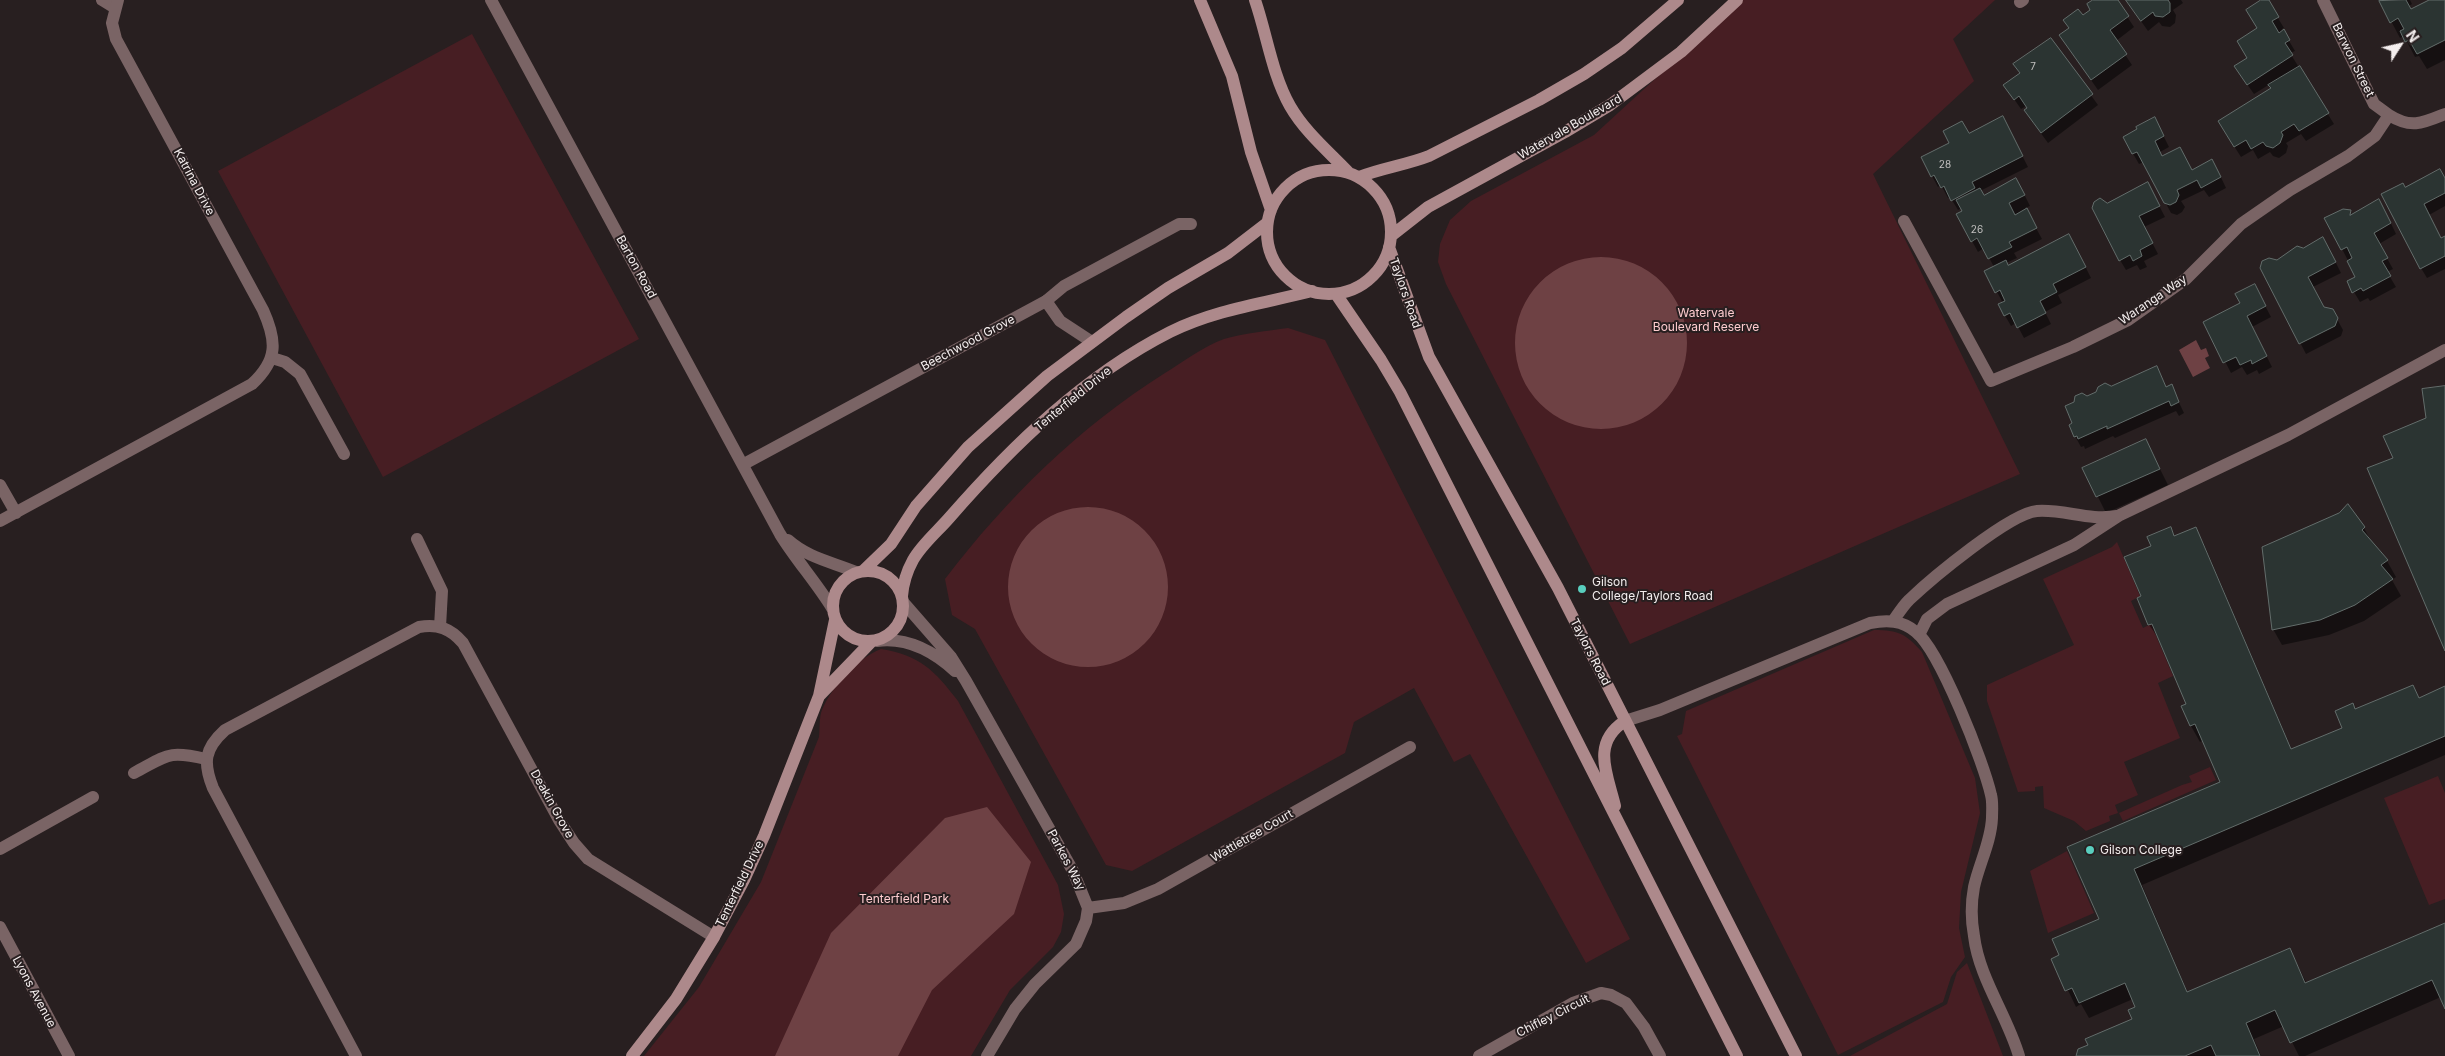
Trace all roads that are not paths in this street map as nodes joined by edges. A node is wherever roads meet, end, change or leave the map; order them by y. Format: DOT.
graph roads {
  1 [pos="102,0"];
  2 [pos="491,0"];
  3 [pos="1200,0"];
  4 [pos="1255,0"];
  5 [pos="1678,0"];
  6 [pos="1737,0"];
  7 [pos="2323,0"];
  8 [pos="116,4"];
  9 [pos="2445,114"];
  10 [pos="2389,115"];
  11 [pos="1354,175"];
  12 [pos="1271,210"];
  13 [pos="1904,222"];
  14 [pos="1267,223"];
  15 [pos="1191,224"];
  16 [pos="1390,241"];
  17 [pos="1312,291"];
  18 [pos="1336,294"];
  19 [pos="1046,301"];
  20 [pos="1092,342"];
  21 [pos="2445,350"];
  22 [pos="272,358"];
  23 [pos="344,454"];
  24 [pos="744,464"];
  25 [pos="0,485"];
  26 [pos="16,513"];
  27 [pos="2120,515"];
  28 [pos="0,522"];
  29 [pos="780,534"];
  30 [pos="417,539"];
  31 [pos="859,572"];
  32 [pos="902,599"];
  33 [pos="834,614"];
  34 [pos="1893,621"];
  35 [pos="440,626"];
  36 [pos="1919,634"];
  37 [pos="874,641"];
  38 [pos="966,681"];
  39 [pos="819,696"];
  40 [pos="1625,721"];
  41 [pos="1410,747"];
  42 [pos="206,759"];
  43 [pos="134,773"];
  44 [pos="93,797"];
  45 [pos="1620,825"];
  46 [pos="0,849"];
  47 [pos="1088,908"];
  48 [pos="0,927"];
  49 [pos="714,937"];
  50 [pos="69,1056"];
  51 [pos="356,1056"];
  52 [pos="632,1056"];
  53 [pos="987,1056"];
  54 [pos="1479,1056"];
  55 [pos="1660,1056"];
  56 [pos="1737,1056"];
  57 [pos="1796,1056"];
  58 [pos="2019,1056"];
  1 -- 8 [label="street, Katrina Drive"];
  2 -- 24 [label="street, Barton Road"];
  3 -- 12 [label="main road"];
  4 -- 11 [label="main road"];
  5 -- 11 [label="main road"];
  6 -- 16 [label="main road, Watervale Boulevard"];
  7 -- 10 [label="street, Barwon Street"];
  8 -- 22 [label="street, Katrina Drive"];
  9 -- 10 [label="street"];
  10 -- 13 [label="street, Waranga Way"];
  11 -- 12 [label="main road"];
  11 -- 16 [label="main road"];
  12 -- 14 [label="main road"];
  14 -- 17 [label="main road"];
  14 -- 20 [label="main road"];
  15 -- 19 [label="street, Beechwood Grove"];
  16 -- 18 [label="main road"];
  16 -- 40 [label="main road, Taylors Road"];
  17 -- 18 [label="main road"];
  17 -- 32 [label="main road, Tenterfield Drive"];
  18 -- 45 [label="main road"];
  19 -- 20 [label="street"];
  19 -- 24 [label="street, Beechwood Grove"];
  20 -- 31 [label="main road"];
  21 -- 27 [label="street"];
  22 -- 23 [label="street"];
  22 -- 26 [label="street"];
  24 -- 29 [label="street, Barton Road"];
  25 -- 26 [label="street"];
  26 -- 28 [label="street"];
  27 -- 34 [label="street"];
  27 -- 36 [label="street"];
  29 -- 31 [label="street, Barton Road"];
  29 -- 33 [label="street, Barton Road"];
  30 -- 35 [label="street"];
  31 -- 32 [label="main road"];
  31 -- 33 [label="main road"];
  32 -- 37 [label="main road"];
  32 -- 38 [label="street, Parkes Way"];
  33 -- 37 [label="main road"];
  33 -- 39 [label="main road, Tenterfield Drive"];
  34 -- 36 [label="street"];
  34 -- 40 [label="street"];
  35 -- 42 [label="street"];
  35 -- 49 [label="street, Deakin Grove"];
  36 -- 58 [label="street"];
  37 -- 38 [label="street, Parkes Way"];
  37 -- 39 [label="main road, Tenterfield Drive"];
  38 -- 47 [label="street, Parkes Way"];
  39 -- 49 [label="main road, Tenterfield Drive"];
  40 -- 45 [label="main road"];
  40 -- 57 [label="main road, Taylors Road"];
  41 -- 47 [label="street, Wattletree Court"];
  42 -- 43 [label="street"];
  42 -- 51 [label="street"];
  44 -- 46 [label="street"];
  45 -- 56 [label="main road"];
  47 -- 53 [label="street"];
  48 -- 50 [label="street, Lyons Avenue"];
  49 -- 52 [label="main road, Tenterfield Drive"];
  54 -- 55 [label="street, Chifley Circuit"];
}
